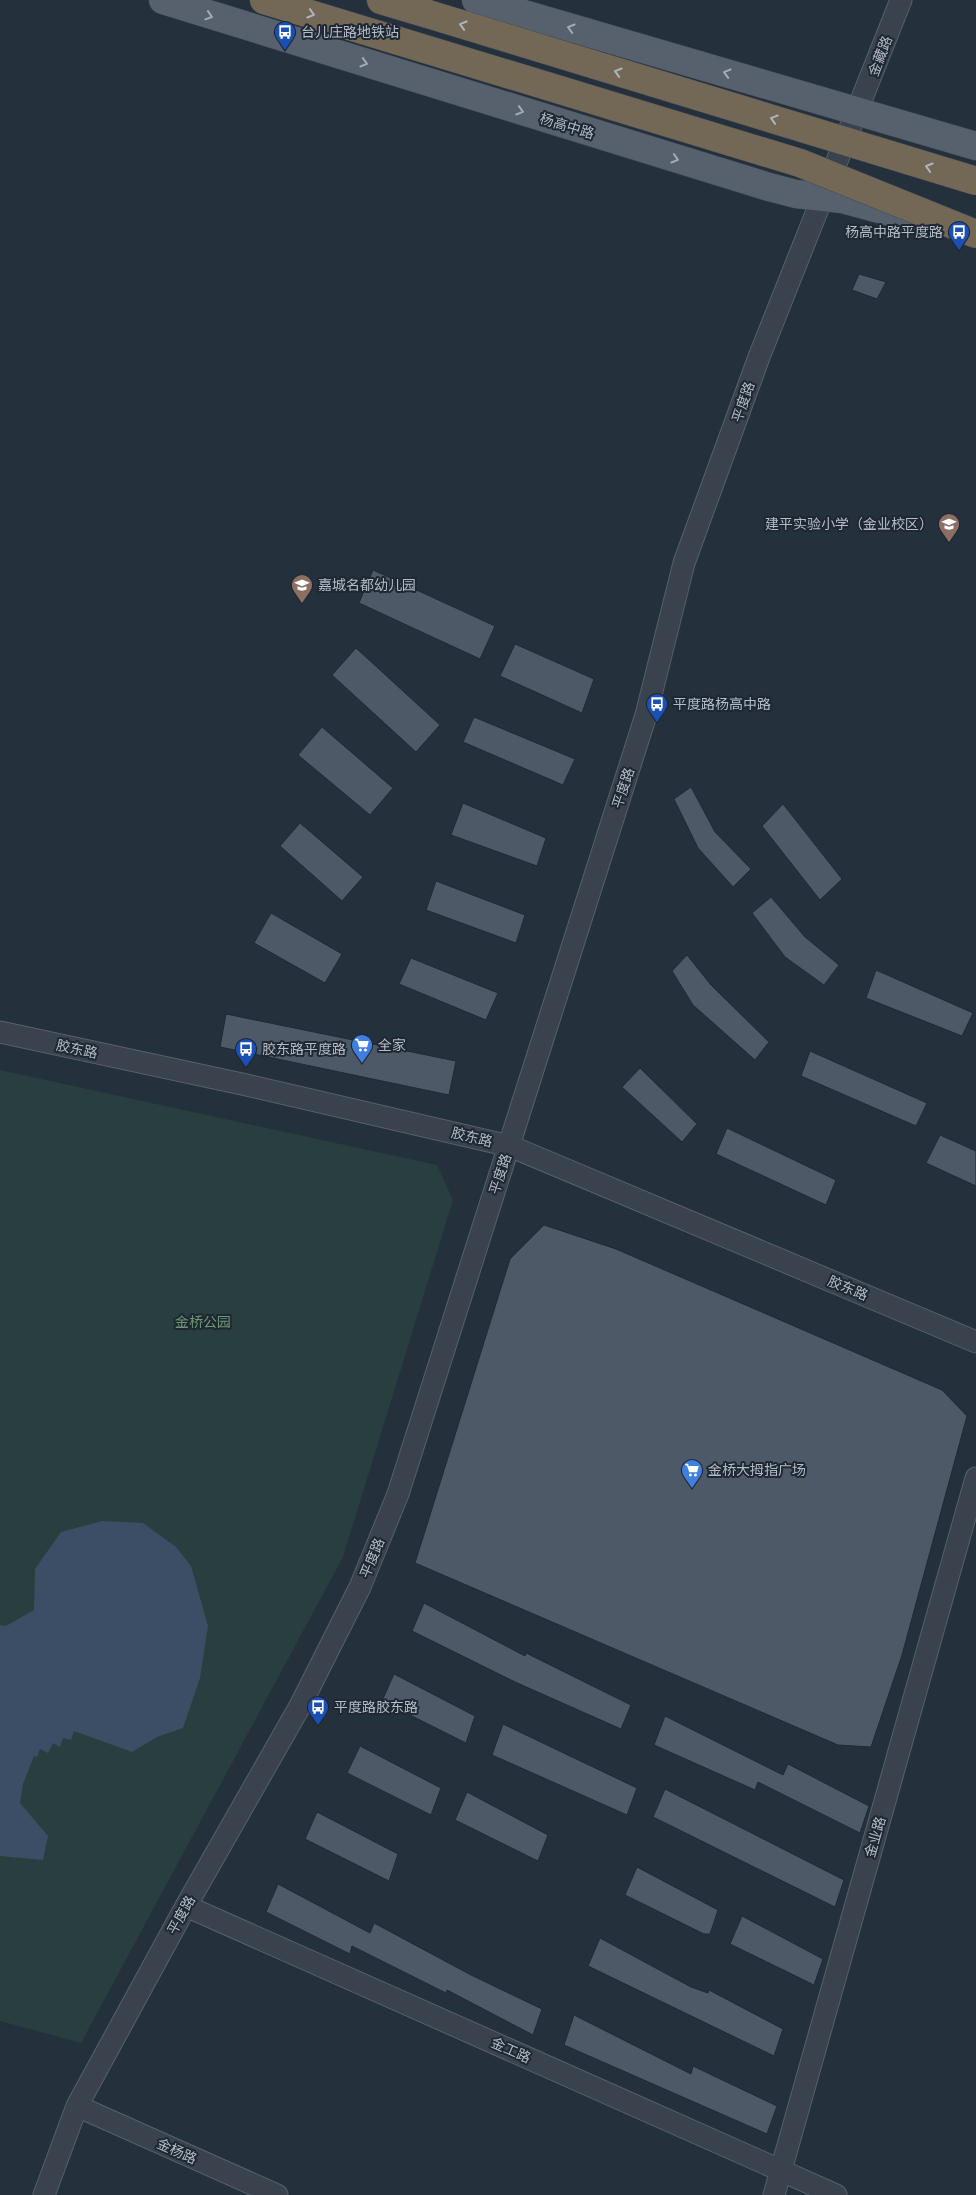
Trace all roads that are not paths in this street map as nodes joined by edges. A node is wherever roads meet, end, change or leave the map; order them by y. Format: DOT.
graph roads {
  1 [pos="163,0"];
  2 [pos="381,0"];
  3 [pos="476,0"];
  4 [pos="901,0"];
  5 [pos="266,1"];
  6 [pos="858,111"];
  7 [pos="976,146"];
  8 [pos="800,163"];
  9 [pos="970,179"];
  10 [pos="822,198"];
  11 [pos="976,220"];
  12 [pos="976,235"];
  13 [pos="0,1032"];
  14 [pos="510,1146"];
  15 [pos="976,1342"];
  16 [pos="976,1478"];
  17 [pos="186,1906"];
  18 [pos="77,2106"];
  19 [pos="782,2170"];
  20 [pos="44,2195"];
  21 [pos="277,2195"];
  22 [pos="774,2195"];
  23 [pos="836,2195"];
  1 -- 10 [label="main road, 杨高中路, one-way"];
  9 -- 2 [label="highway, one-way, bridge"];
  6 -- 3 [label="main road, one-way"];
  4 -- 6 [label="street, 金藏路"];
  5 -- 8 [label="highway, one-way"];
  6 -- 7 [label="main road"];
  6 -- 10 [label="street, 平度路"];
  8 -- 11 [label="highway, bridge"];
  8 -- 12 [label="highway, bridge"];
  10 -- 12 [label="main road, 杨高中路"];
  10 -- 14 [label="street, 平度路"];
  13 -- 14 [label="street, 胶东路"];
  14 -- 15 [label="street, 胶东路"];
  14 -- 17 [label="street, 平度路"];
  16 -- 19 [label="street, 金业路"];
  17 -- 18 [label="street, 平度路"];
  17 -- 19 [label="street, 金工路"];
  18 -- 20 [label="street, 平度路"];
  18 -- 21 [label="street, 金杨路"];
  19 -- 22 [label="street, 金业路"];
  19 -- 23 [label="street, 金工路"];
}
